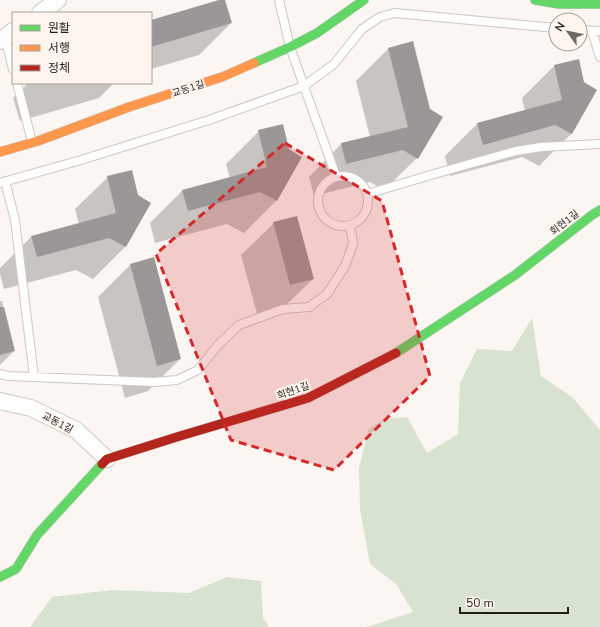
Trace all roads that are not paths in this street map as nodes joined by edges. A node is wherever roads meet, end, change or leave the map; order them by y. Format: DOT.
graph roads {
  1 [pos="58,0"];
  2 [pos="279,0"];
  3 [pos="364,0"];
  4 [pos="534,0"];
  5 [pos="600,4"];
  6 [pos="41,12"];
  7 [pos="548,27"];
  8 [pos="596,31"];
  9 [pos="6,36"];
  10 [pos="290,47"];
  11 [pos="600,57"];
  12 [pos="12,64"];
  13 [pos="17,84"];
  14 [pos="304,86"];
  15 [pos="32,142"];
  16 [pos="600,144"];
  17 [pos="0,152"];
  18 [pos="336,176"];
  19 [pos="2,182"];
  20 [pos="367,194"];
  21 [pos="600,210"];
  22 [pos="349,225"];
  23 [pos="0,374"];
  24 [pos="34,377"];
  25 [pos="0,401"];
  26 [pos="107,459"];
  27 [pos="0,577"];
  1 -- 6 [label="street"];
  2 -- 10 [label="lane"];
  3 -- 10 [label="street, 교동1길"];
  4 -- 5 [label="street"];
  7 -- 14 [label="lane"];
  8 -- 11 [label="lane"];
  9 -- 12 [label="lane"];
  10 -- 14 [label="lane"];
  10 -- 15 [label="street, 교동1길"];
  13 -- 15 [label="lane"];
  14 -- 18 [label="lane"];
  14 -- 19 [label="lane"];
  15 -- 17 [label="street, 교동1길"];
  16 -- 20 [label="lane"];
  18 -- 20 [label="lane"];
  18 -- 22 [label="lane"];
  19 -- 24 [label="lane"];
  20 -- 22 [label="lane"];
  21 -- 26 [label="street, 회현1길"];
  22 -- 24 [label="lane"];
  23 -- 24 [label="lane"];
  25 -- 26 [label="street, 교동1길"];
  26 -- 27 [label="street, 회현1길"];
}
